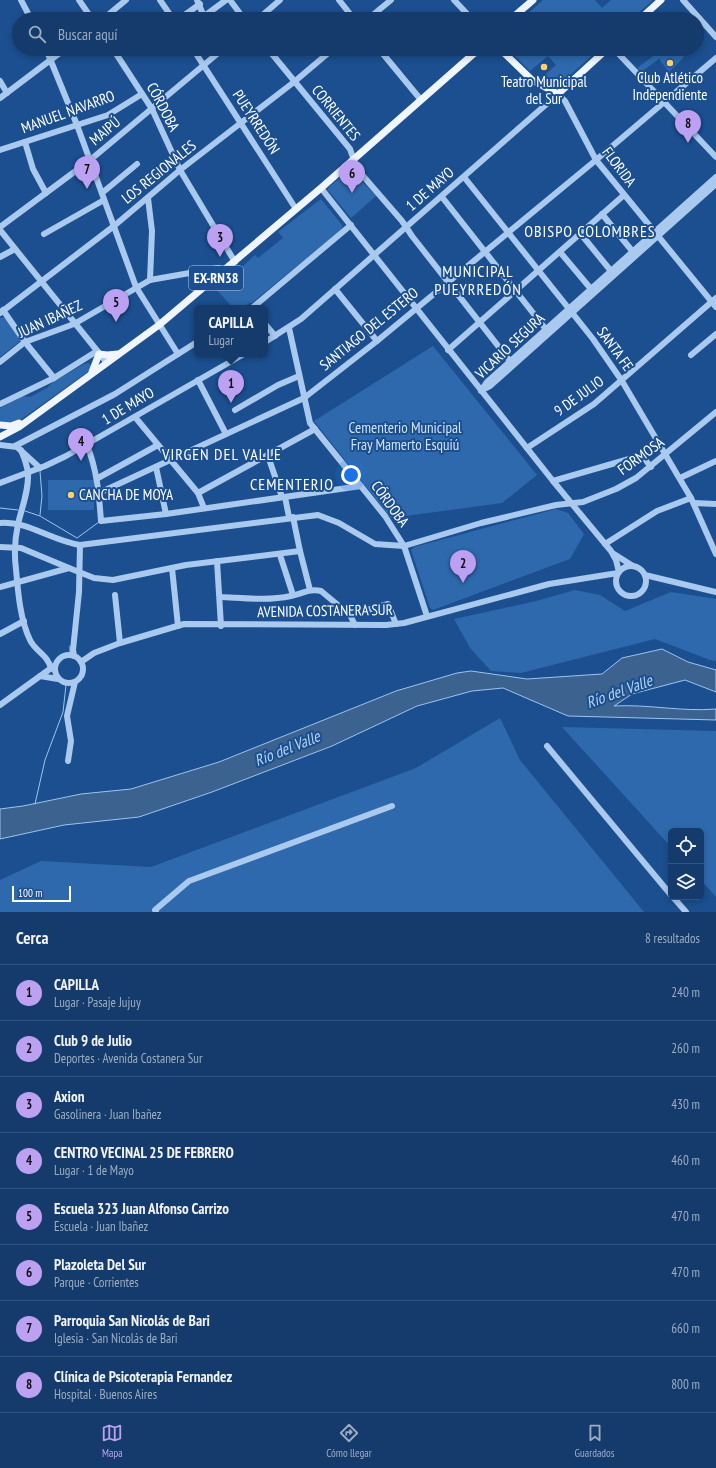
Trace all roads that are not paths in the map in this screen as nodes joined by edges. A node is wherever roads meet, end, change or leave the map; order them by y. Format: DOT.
graph roads {
  1 [pos="21,0"];
  2 [pos="79,0"];
  3 [pos="126,0"];
  4 [pos="160,0"];
  5 [pos="226,0"];
  6 [pos="230,0"];
  7 [pos="280,0"];
  8 [pos="339,0"];
  9 [pos="391,0"];
  10 [pos="454,0"];
  11 [pos="533,0"];
  12 [pos="661,0"];
  13 [pos="683,0"];
  14 [pos="199,2"];
  15 [pos="27,12"];
  16 [pos="87,12"];
  17 [pos="111,12"];
  18 [pos="168,12"];
  19 [pos="187,12"];
  20 [pos="202,12"];
  21 [pos="211,12"];
  22 [pos="239,12"];
  23 [pos="266,12"];
  24 [pos="348,12"];
  25 [pos="376,12"];
  26 [pos="465,12"];
  27 [pos="519,12"];
  28 [pos="648,12"];
  29 [pos="694,12"];
  30 [pos="704,24"];
  31 [pos="716,37"];
  32 [pos="50,56"];
  33 [pos="55,56"];
  34 [pos="118,56"];
  35 [pos="197,56"];
  36 [pos="214,56"];
  37 [pos="274,56"];
  38 [pos="325,56"];
  39 [pos="385,56"];
  40 [pos="471,56"];
  41 [pos="507,56"];
  42 [pos="599,56"];
  43 [pos="621,56"];
  44 [pos="716,58"];
  45 [pos="51,59"];
  46 [pos="203,65"];
  47 [pos="0,81"];
  48 [pos="294,82"];
  49 [pos="7,93"];
  50 [pos="142,94"];
  51 [pos="558,94"];
  52 [pos="0,98"];
  53 [pos="421,100"];
  54 [pos="665,103"];
  55 [pos="152,109"];
  56 [pos="242,123"];
  57 [pos="77,125"];
  58 [pos="25,142"];
  59 [pos="0,150"];
  60 [pos="716,157"];
  61 [pos="354,160"];
  62 [pos="596,160"];
  63 [pos="89,161"];
  64 [pos="137,164"];
  65 [pos="180,170"];
  66 [pos="464,177"];
  67 [pos="716,177"];
  68 [pos="716,184"];
  69 [pos="321,188"];
  70 [pos="46,193"];
  71 [pos="102,193"];
  72 [pos="624,195"];
  73 [pos="442,196"];
  74 [pos="148,198"];
  75 [pos="104,200"];
  76 [pos="296,209"];
  77 [pos="602,214"];
  78 [pos="351,225"];
  79 [pos="114,226"];
  80 [pos="0,227"];
  81 [pos="406,228"];
  82 [pos="0,230"];
  83 [pos="507,232"];
  84 [pos="580,233"];
  85 [pos="44,234"];
  86 [pos="656,234"];
  87 [pos="15,249"];
  88 [pos="484,251"];
  89 [pos="560,252"];
  90 [pos="633,252"];
  91 [pos="375,256"];
  92 [pos="0,257"];
  93 [pos="235,262"];
  94 [pos="226,270"];
  95 [pos="539,270"];
  96 [pos="612,270"];
  97 [pos="150,280"];
  98 [pos="447,281"];
  99 [pos="41,282"];
  100 [pos="136,287"];
  101 [pos="335,289"];
  102 [pos="591,289"];
  103 [pos="515,291"];
  104 [pos="715,302"];
  105 [pos="256,305"];
  106 [pos="415,308"];
  107 [pos="2,311"];
  108 [pos="570,311"];
  109 [pos="479,322"];
  110 [pos="74,324"];
  111 [pos="159,325"];
  112 [pos="268,328"];
  113 [pos="289,328"];
  114 [pos="547,331"];
  115 [pos="716,334"];
  116 [pos="275,336"];
  117 [pos="268,340"];
  118 [pos="376,340"];
  119 [pos="25,342"];
  120 [pos="194,344"];
  121 [pos="448,350"];
  122 [pos="98,352"];
  123 [pos="122,352"];
  124 [pos="178,354"];
  125 [pos="692,355"];
  126 [pos="239,357"];
  127 [pos="0,362"];
  128 [pos="107,363"];
  129 [pos="512,363"];
  130 [pos="91,374"];
  131 [pos="299,376"];
  132 [pos="54,378"];
  133 [pos="198,380"];
  134 [pos="622,381"];
  135 [pos="481,391"];
  136 [pos="304,398"];
  137 [pos="0,404"];
  138 [pos="235,410"];
  139 [pos="716,412"];
  140 [pos="35,414"];
  141 [pos="136,417"];
  142 [pos="0,424"];
  143 [pos="315,429"];
  144 [pos="226,434"];
  145 [pos="0,437"];
  146 [pos="0,445"];
  147 [pos="87,445"];
  148 [pos="158,445"];
  149 [pos="15,446"];
  150 [pos="527,448"];
  151 [pos="21,450"];
  152 [pos="667,454"];
  153 [pos="268,456"];
  154 [pos="171,460"];
  155 [pos="716,461"];
  156 [pos="156,467"];
  157 [pos="651,467"];
  158 [pos="40,468"];
  159 [pos="28,472"];
  160 [pos="98,478"];
  161 [pos="680,478"];
  162 [pos="553,481"];
  163 [pos="0,483"];
  164 [pos="361,486"];
  165 [pos="99,493"];
  166 [pos="198,493"];
  167 [pos="283,497"];
  168 [pos="693,500"];
  169 [pos="570,503"];
  170 [pos="716,504"];
  171 [pos="204,508"];
  172 [pos="166,514"];
  173 [pos="291,517"];
  174 [pos="0,523"];
  175 [pos="18,523"];
  176 [pos="605,544"];
  177 [pos="80,545"];
  178 [pos="15,546"];
  179 [pos="404,546"];
  180 [pos="0,547"];
  181 [pos="300,551"];
  182 [pos="611,551"];
  183 [pos="716,554"];
  184 [pos="280,555"];
  185 [pos="217,561"];
  186 [pos="633,566"];
  187 [pos="69,568"];
  188 [pos="172,568"];
  189 [pos="618,572"];
  190 [pos="80,573"];
  191 [pos="645,576"];
  192 [pos="18,581"];
  193 [pos="0,587"];
  194 [pos="310,590"];
  195 [pos="716,592"];
  196 [pos="114,595"];
  197 [pos="293,596"];
  198 [pos="220,597"];
  199 [pos="350,615"];
  200 [pos="427,616"];
  201 [pos="24,621"];
  202 [pos="396,624"];
  203 [pos="355,625"];
  204 [pos="178,626"];
  205 [pos="221,626"];
  206 [pos="0,634"];
  207 [pos="120,643"];
  208 [pos="74,656"];
  209 [pos="81,662"];
  210 [pos="53,667"];
  211 [pos="40,676"];
  212 [pos="58,679"];
  213 [pos="75,682"];
  214 [pos="0,705"];
  215 [pos="548,746"];
  216 [pos="68,761"];
  217 [pos="392,806"];
  218 [pos="668,891"];
  219 [pos="676,900"];
  220 [pos="156,912"];
  221 [pos="686,912"];
  1 -- 15 [label="street"];
  2 -- 16 [label="street"];
  3 -- 17 [label="street"];
  4 -- 18 [label="street"];
  5 -- 21 [label="street"];
  6 -- 22 [label="street"];
  7 -- 23 [label="street"];
  8 -- 24 [label="street"];
  9 -- 25 [label="street"];
  10 -- 26 [label="street"];
  11 -- 27 [label="main road"];
  12 -- 28 [label="main road"];
  13 -- 29 [label="street"];
  14 -- 19 [label="street"];
  14 -- 20 [label="street"];
  30 -- 31 [label="street"];
  32 -- 45 [label="street"];
  33 -- 45 [label="street"];
  34 -- 50 [label="street, CÓRDOBA"];
  35 -- 46 [label="street, PUEYRREDÓN"];
  36 -- 46 [label="street, MAIPÚ"];
  37 -- 48 [label="street, CORRIENTES"];
  38 -- 48 [label="street, LOS REGIONALES"];
  39 -- 53 [label="street"];
  40 -- 53 [label="main road, EX-RN38"];
  41 -- 51 [label="main road, FLORIDA"];
  42 -- 51 [label="main road, 1 DE MAYO"];
  43 -- 54 [label="street"];
  44 -- 54 [label="street, SANTIAGO DEL ESTERO"];
  45 -- 49 [label="street"];
  45 -- 57 [label="street"];
  46 -- 55 [label="street, MAIPÚ"];
  46 -- 56 [label="street, PUEYRREDÓN"];
  47 -- 49 [label="street"];
  48 -- 56 [label="street, LOS REGIONALES"];
  48 -- 61 [label="street, CORRIENTES"];
  49 -- 52 [label="street"];
  50 -- 55 [label="street, CÓRDOBA"];
  50 -- 57 [label="street, MANUEL NAVARRO"];
  51 -- 62 [label="street, FLORIDA"];
  51 -- 66 [label="street, 1 DE MAYO"];
  53 -- 61 [label="main road, EX-RN38"];
  54 -- 60 [label="street"];
  54 -- 62 [label="street, SANTIAGO DEL ESTERO"];
  55 -- 63 [label="street, MAIPÚ"];
  55 -- 65 [label="street, CÓRDOBA"];
  56 -- 65 [label="street, LOS REGIONALES"];
  56 -- 76 [label="street, PUEYRREDÓN"];
  57 -- 58 [label="street, MANUEL NAVARRO"];
  57 -- 63 [label="street"];
  58 -- 59 [label="street, MANUEL NAVARRO"];
  58 -- 70 [label="street"];
  61 -- 69 [label="main road, EX-RN38"];
  61 -- 81 [label="street, CORRIENTES"];
  62 -- 72 [label="street, FLORIDA"];
  62 -- 83 [label="street, SANTIAGO DEL ESTERO"];
  63 -- 70 [label="street, MAIPÚ"];
  63 -- 71 [label="street"];
  64 -- 71 [label="street"];
  65 -- 74 [label="street, LOS REGIONALES"];
  65 -- 93 [label="street, CÓRDOBA"];
  66 -- 73 [label="street, 1 DE MAYO"];
  66 -- 83 [label="street, SANTA FE"];
  67 -- 86 [label="street, VICARIO SEGURA"];
  68 -- 86 [label="street, VICARIO SEGURA"];
  69 -- 76 [label="main road, EX-RN38"];
  69 -- 78 [label="street"];
  70 -- 80 [label="street, MAIPÚ"];
  71 -- 75 [label="street"];
  72 -- 77 [label="street"];
  72 -- 86 [label="street, FLORIDA"];
  73 -- 81 [label="street, 1 DE MAYO"];
  73 -- 88 [label="street"];
  74 -- 79 [label="street, LOS REGIONALES"];
  74 -- 97 [label="street"];
  75 -- 79 [label="street"];
  75 -- 85 [label="street"];
  76 -- 93 [label="main road, EX-RN38"];
  77 -- 84 [label="street"];
  77 -- 90 [label="street"];
  78 -- 91 [label="street"];
  78 -- 105 [label="street"];
  79 -- 99 [label="street, LOS REGIONALES"];
  79 -- 100 [label="street"];
  81 -- 91 [label="street, 1 DE MAYO"];
  81 -- 98 [label="street, CORRIENTES"];
  82 -- 87 [label="street"];
  83 -- 88 [label="street, SANTIAGO DEL ESTERO"];
  83 -- 95 [label="street, SANTA FE"];
  84 -- 89 [label="street"];
  84 -- 96 [label="street"];
  86 -- 90 [label="street, VICARIO SEGURA"];
  86 -- 104 [label="street, FLORIDA"];
  86 -- 108 [label="street, VICARIO SEGURA"];
  87 -- 92 [label="street"];
  87 -- 99 [label="street"];
  88 -- 98 [label="street, SANTIAGO DEL ESTERO"];
  88 -- 103 [label="street"];
  89 -- 95 [label="street"];
  89 -- 102 [label="street"];
  90 -- 96 [label="street, VICARIO SEGURA"];
  91 -- 101 [label="street, 1 DE MAYO"];
  91 -- 106 [label="street"];
  93 -- 94 [label="main road, EX-RN38"];
  94 -- 97 [label="street, JUAN IBAÑEZ"];
  94 -- 111 [label="main road, EX-RN38"];
  95 -- 103 [label="street"];
  95 -- 108 [label="street, SANTA FE"];
  96 -- 102 [label="street, VICARIO SEGURA"];
  97 -- 100 [label="street, JUAN IBAÑEZ"];
  98 -- 106 [label="street, SANTIAGO DEL ESTERO"];
  98 -- 109 [label="street, CORRIENTES"];
  99 -- 107 [label="street, LOS REGIONALES"];
  99 -- 110 [label="street"];
  100 -- 110 [label="street, JUAN IBAÑEZ"];
  100 -- 111 [label="street"];
  101 -- 113 [label="street, 1 DE MAYO"];
  101 -- 118 [label="street"];
  102 -- 108 [label="street, VICARIO SEGURA"];
  103 -- 109 [label="street"];
  103 -- 114 [label="street"];
  104 -- 134 [label="street, 9 DE JULIO"];
  106 -- 118 [label="street, SANTIAGO DEL ESTERO"];
  106 -- 121 [label="street"];
  107 -- 119 [label="street"];
  108 -- 114 [label="street, VICARIO SEGURA"];
  108 -- 134 [label="street, SANTA FE"];
  109 -- 121 [label="street"];
  109 -- 129 [label="street, CORRIENTES"];
  110 -- 119 [label="street, JUAN IBAÑEZ"];
  110 -- 122 [label="street"];
  111 -- 123 [label="main road, EX-RN38"];
  111 -- 124 [label="street"];
  112 -- 116 [label="street"];
  113 -- 116 [label="street, 1 DE MAYO"];
  113 -- 131 [label="street, CÓRDOBA"];
  114 -- 129 [label="street, VICARIO SEGURA"];
  115 -- 125 [label="street"];
  116 -- 117 [label="street, 1 DE MAYO"];
  118 -- 136 [label="street, SANTIAGO DEL ESTERO"];
  119 -- 127 [label="street, JUAN IBAÑEZ"];
  119 -- 132 [label="street"];
  120 -- 124 [label="street"];
  121 -- 135 [label="street"];
  122 -- 123 [label="main road"];
  122 -- 128 [label="street"];
  122 -- 130 [label="main road"];
  122 -- 132 [label="street"];
  123 -- 128 [label="main road, EX-RN38"];
  124 -- 149 [label="street"];
  126 -- 133 [label="street, 1 DE MAYO"];
  128 -- 130 [label="main road, EX-RN38"];
  129 -- 135 [label="street, VICARIO SEGURA"];
  130 -- 140 [label="main road, EX-RN38"];
  131 -- 136 [label="street, CÓRDOBA"];
  131 -- 138 [label="street"];
  132 -- 137 [label="street"];
  133 -- 141 [label="street, 1 DE MAYO"];
  133 -- 144 [label="street"];
  134 -- 150 [label="street, 9 DE JULIO"];
  134 -- 152 [label="street, SANTA FE"];
  135 -- 150 [label="street"];
  136 -- 143 [label="street, CÓRDOBA"];
  136 -- 144 [label="street, SANTIAGO DEL ESTERO"];
  139 -- 152 [label="street, FORMOSA"];
  140 -- 142 [label="main road, EX-RN38"];
  140 -- 145 [label="main road, EX-RN38"];
  141 -- 147 [label="street, 1 DE MAYO"];
  141 -- 148 [label="street"];
  143 -- 153 [label="street"];
  143 -- 164 [label="street, CÓRDOBA"];
  144 -- 154 [label="street, SANTIAGO DEL ESTERO"];
  146 -- 149 [label="street"];
  147 -- 158 [label="street, 1 DE MAYO"];
  147 -- 160 [label="street"];
  148 -- 154 [label="street"];
  148 -- 160 [label="street"];
  149 -- 151 [label="street"];
  150 -- 162 [label="street"];
  151 -- 158 [label="street"];
  151 -- 159 [label="street"];
  152 -- 157 [label="street, FORMOSA"];
  152 -- 161 [label="street, SANTA FE"];
  153 -- 166 [label="street"];
  153 -- 167 [label="street"];
  154 -- 156 [label="street, SANTIAGO DEL ESTERO"];
  154 -- 166 [label="street"];
  155 -- 161 [label="street"];
  156 -- 165 [label="street, SANTIAGO DEL ESTERO"];
  156 -- 172 [label="street"];
  157 -- 162 [label="street"];
  157 -- 169 [label="street, FORMOSA"];
  158 -- 159 [label="street, 1 DE MAYO"];
  159 -- 163 [label="street, 1 DE MAYO"];
  159 -- 175 [label="street"];
  160 -- 165 [label="street"];
  161 -- 168 [label="street, SANTA FE"];
  162 -- 169 [label="street"];
  164 -- 167 [label="street"];
  164 -- 179 [label="street, CÓRDOBA"];
  165 -- 172 [label="street"];
  166 -- 171 [label="street"];
  167 -- 171 [label="street"];
  167 -- 173 [label="street"];
  168 -- 170 [label="street"];
  168 -- 176 [label="street"];
  168 -- 183 [label="street, SANTA FE"];
  169 -- 176 [label="street"];
  169 -- 179 [label="street, FORMOSA"];
  171 -- 172 [label="street"];
  173 -- 177 [label="street"];
  173 -- 179 [label="street"];
  173 -- 181 [label="street"];
  174 -- 175 [label="street"];
  175 -- 177 [label="street"];
  175 -- 178 [label="street"];
  176 -- 182 [label="street"];
  177 -- 190 [label="street"];
  178 -- 180 [label="street"];
  178 -- 187 [label="street"];
  178 -- 192 [label="street"];
  179 -- 200 [label="street, CÓRDOBA"];
  181 -- 184 [label="street"];
  181 -- 194 [label="street"];
  182 -- 186 [label="street"];
  182 -- 189 [label="street"];
  184 -- 185 [label="street"];
  184 -- 197 [label="street"];
  185 -- 188 [label="street"];
  185 -- 198 [label="street"];
  186 -- 189 [label="street"];
  186 -- 191 [label="street"];
  187 -- 190 [label="street"];
  187 -- 192 [label="street"];
  188 -- 190 [label="street"];
  188 -- 204 [label="street"];
  189 -- 191 [label="street"];
  189 -- 200 [label="street, AVENIDA COSTANERA SUR"];
  190 -- 208 [label="street"];
  191 -- 195 [label="street"];
  192 -- 193 [label="street"];
  192 -- 201 [label="street"];
  194 -- 197 [label="street"];
  194 -- 199 [label="street"];
  196 -- 207 [label="street"];
  197 -- 198 [label="street"];
  198 -- 205 [label="street"];
  199 -- 202 [label="street"];
  199 -- 203 [label="street"];
  200 -- 202 [label="street, AVENIDA COSTANERA SUR"];
  201 -- 206 [label="street"];
  201 -- 210 [label="street"];
  202 -- 203 [label="street, AVENIDA COSTANERA SUR"];
  203 -- 205 [label="street, AVENIDA COSTANERA SUR"];
  204 -- 205 [label="street, AVENIDA COSTANERA SUR"];
  204 -- 207 [label="street, AVENIDA COSTANERA SUR"];
  207 -- 209 [label="street, AVENIDA COSTANERA SUR"];
  208 -- 209 [label="street"];
  208 -- 210 [label="street"];
  209 -- 213 [label="street"];
  210 -- 211 [label="street"];
  210 -- 212 [label="street"];
  211 -- 212 [label="street"];
  211 -- 214 [label="street"];
  212 -- 213 [label="street"];
  213 -- 216 [label="street"];
  215 -- 218 [label="street"];
  217 -- 220 [label="street"];
  219 -- 221 [label="street"];
}
